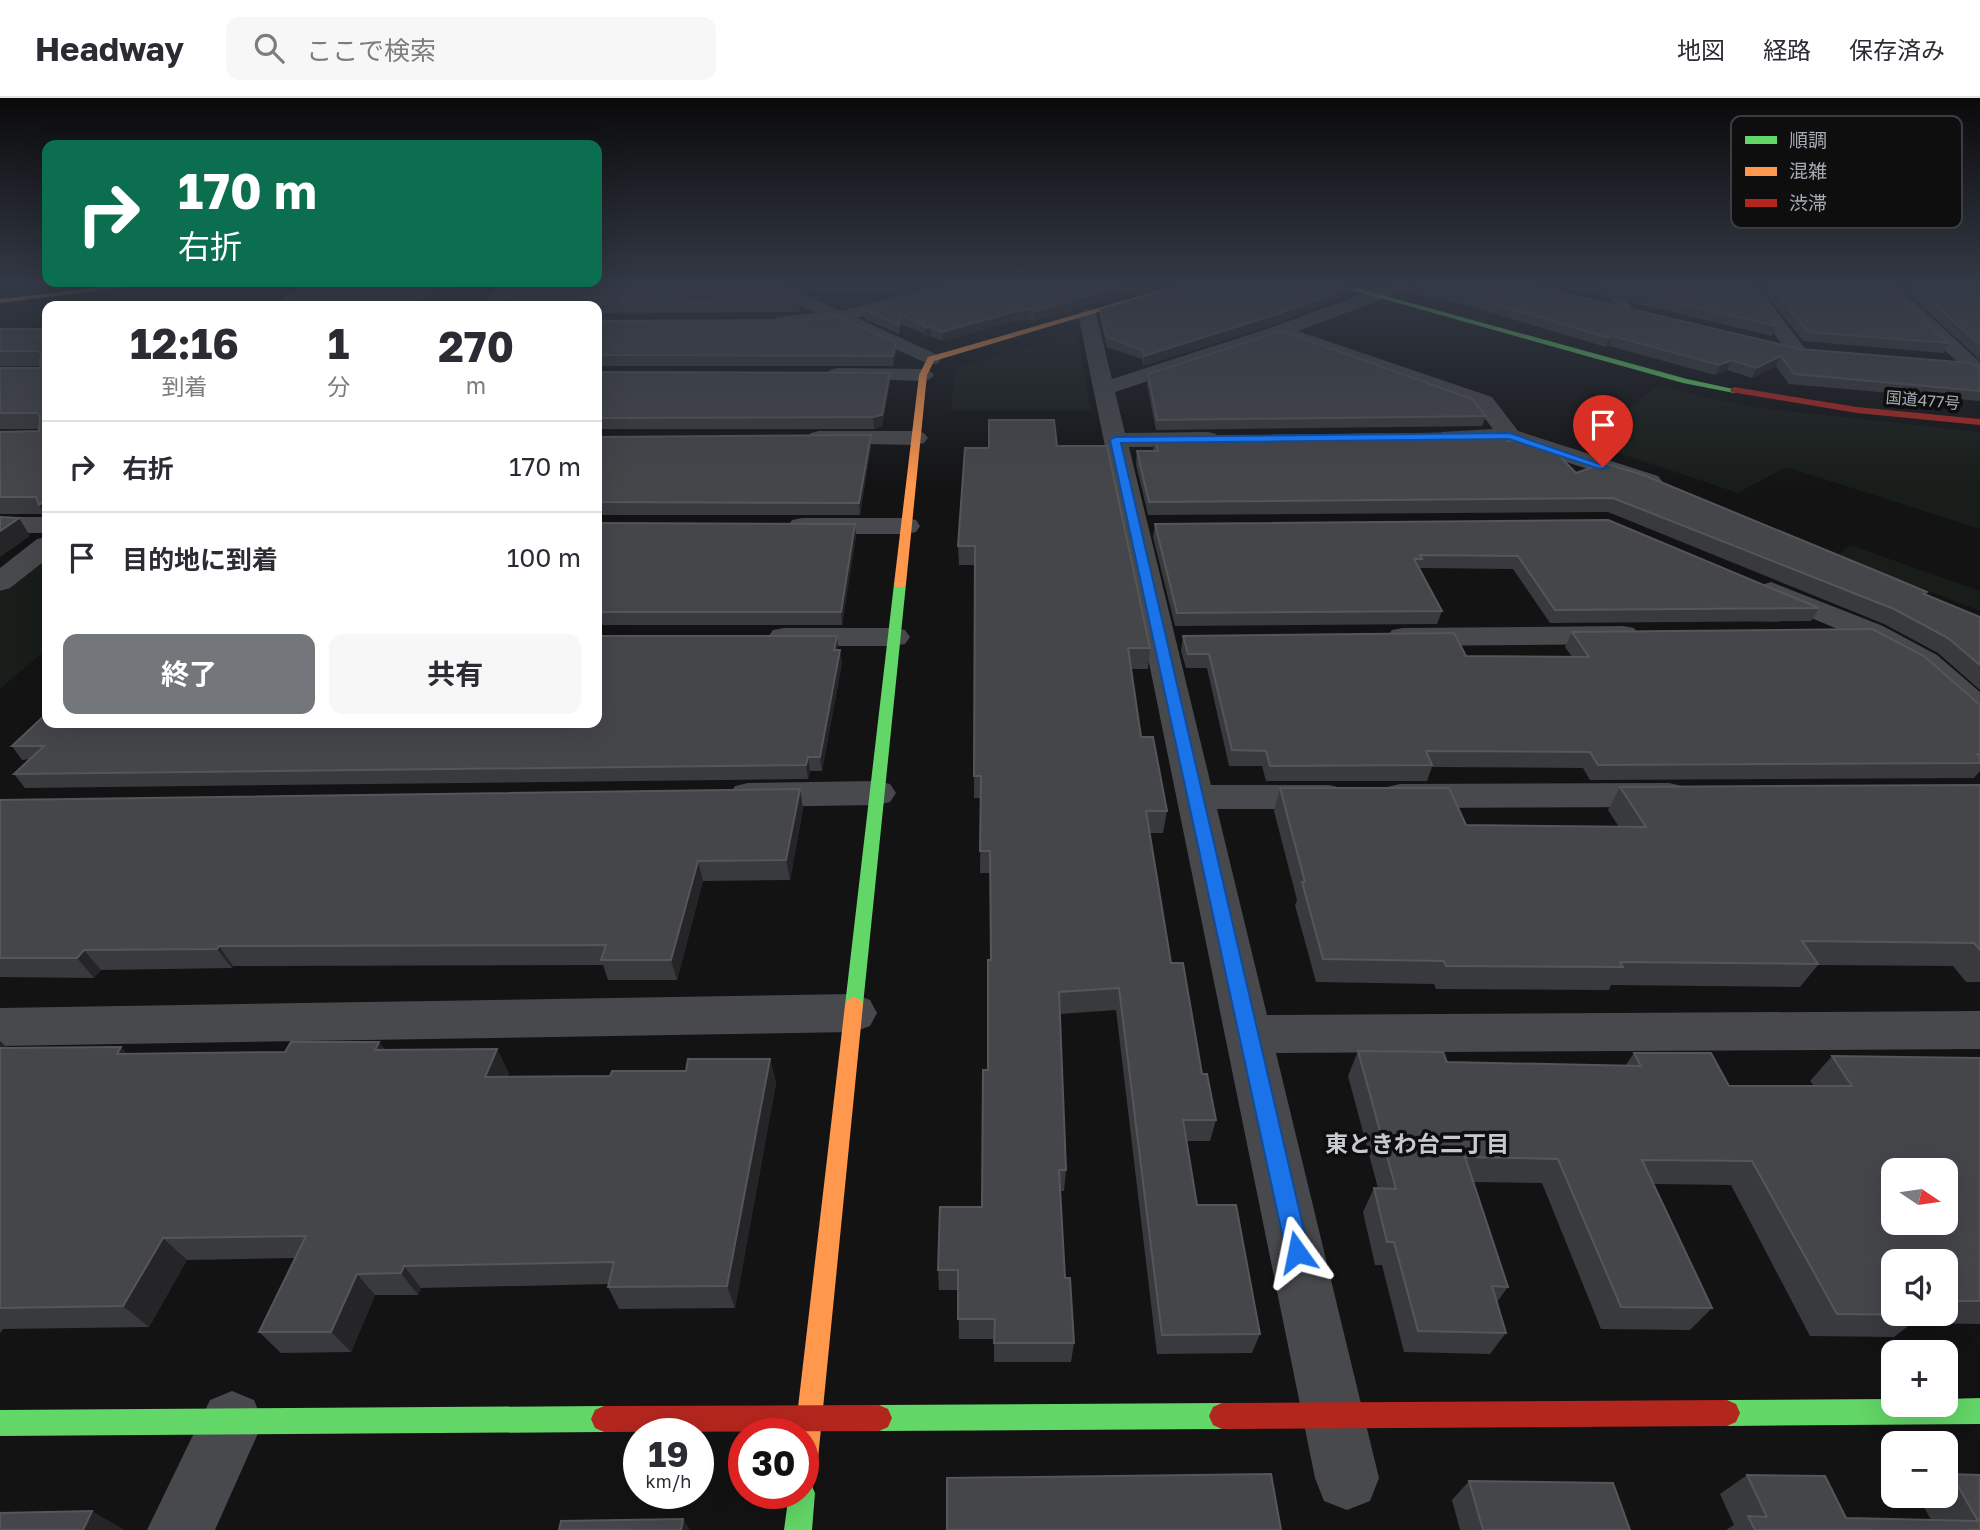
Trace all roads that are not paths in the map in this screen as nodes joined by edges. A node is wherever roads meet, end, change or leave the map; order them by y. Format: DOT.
graph roads {
  1 [pos="899,351"];
  2 [pos="976,351"];
  3 [pos="1095,351"];
  4 [pos="1220,351"];
  5 [pos="1337,351"];
  6 [pos="1574,351"];
  7 [pos="1956,351"];
  8 [pos="1944,362"];
  9 [pos="927,367"];
  10 [pos="1975,369"];
  11 [pos="814,374"];
  12 [pos="1104,389"];
  13 [pos="1980,422"];
  14 [pos="1510,436"];
  15 [pos="1428,437"];
  16 [pos="916,438"];
  17 [pos="791,439"];
  18 [pos="1224,439"];
  19 [pos="1115,440"];
  20 [pos="1671,491"];
  21 [pos="0,524"];
  22 [pos="42,525"];
  23 [pos="772,526"];
  24 [pos="906,526"];
  25 [pos="42,549"];
  26 [pos="1746,580"];
  27 [pos="0,582"];
  28 [pos="1872,633"];
  29 [pos="1802,634"];
  30 [pos="1648,635"];
  31 [pos="759,637"];
  32 [pos="894,637"];
  33 [pos="1369,637"];
  34 [pos="1980,710"];
  35 [pos="877,793"];
  36 [pos="1704,794"];
  37 [pos="710,795"];
  38 [pos="1195,797"];
  39 [pos="854,1013"];
  40 [pos="0,1027"];
  41 [pos="1980,1030"];
  42 [pos="1248,1034"];
  43 [pos="1980,1411"];
  44 [pos="1334,1415"];
  45 [pos="810,1418"];
  46 [pos="728,1419"];
  47 [pos="232,1422"];
  48 [pos="0,1423"];
  49 [pos="1347,1478"];
  50 [pos="800,1509"];
  51 [pos="180,1530"];
  52 [pos="798,1530"];
  1 -- 9 [label="street"];
  2 -- 9 [label="main road"];
  3 -- 12 [label="street"];
  4 -- 12 [label="street"];
  5 -- 14 [label="street"];
  6 -- 13 [label="main road, 国道477号"];
  7 -- 10 [label="street"];
  8 -- 10 [label="street"];
  9 -- 11 [label="street"];
  9 -- 16 [label="main road"];
  12 -- 19 [label="street"];
  14 -- 15 [label="street"];
  14 -- 20 [label="street"];
  16 -- 17 [label="street"];
  16 -- 24 [label="main road"];
  18 -- 19 [label="street"];
  19 -- 38 [label="street"];
  21 -- 22 [label="street"];
  23 -- 24 [label="street"];
  24 -- 32 [label="main road"];
  25 -- 27 [label="street"];
  26 -- 28 [label="street"];
  28 -- 29 [label="street"];
  28 -- 34 [label="street"];
  30 -- 33 [label="street"];
  31 -- 32 [label="street"];
  32 -- 35 [label="main road"];
  35 -- 37 [label="street"];
  35 -- 39 [label="main road"];
  36 -- 38 [label="street"];
  38 -- 42 [label="street"];
  39 -- 40 [label="street"];
  39 -- 45 [label="main road"];
  41 -- 42 [label="street"];
  42 -- 44 [label="street"];
  43 -- 44 [label="main road"];
  44 -- 45 [label="main road"];
  44 -- 49 [label="street"];
  46 -- 47 [label="main road"];
  47 -- 48 [label="main road"];
  47 -- 51 [label="street"];
  50 -- 52 [label="main road"];
}
